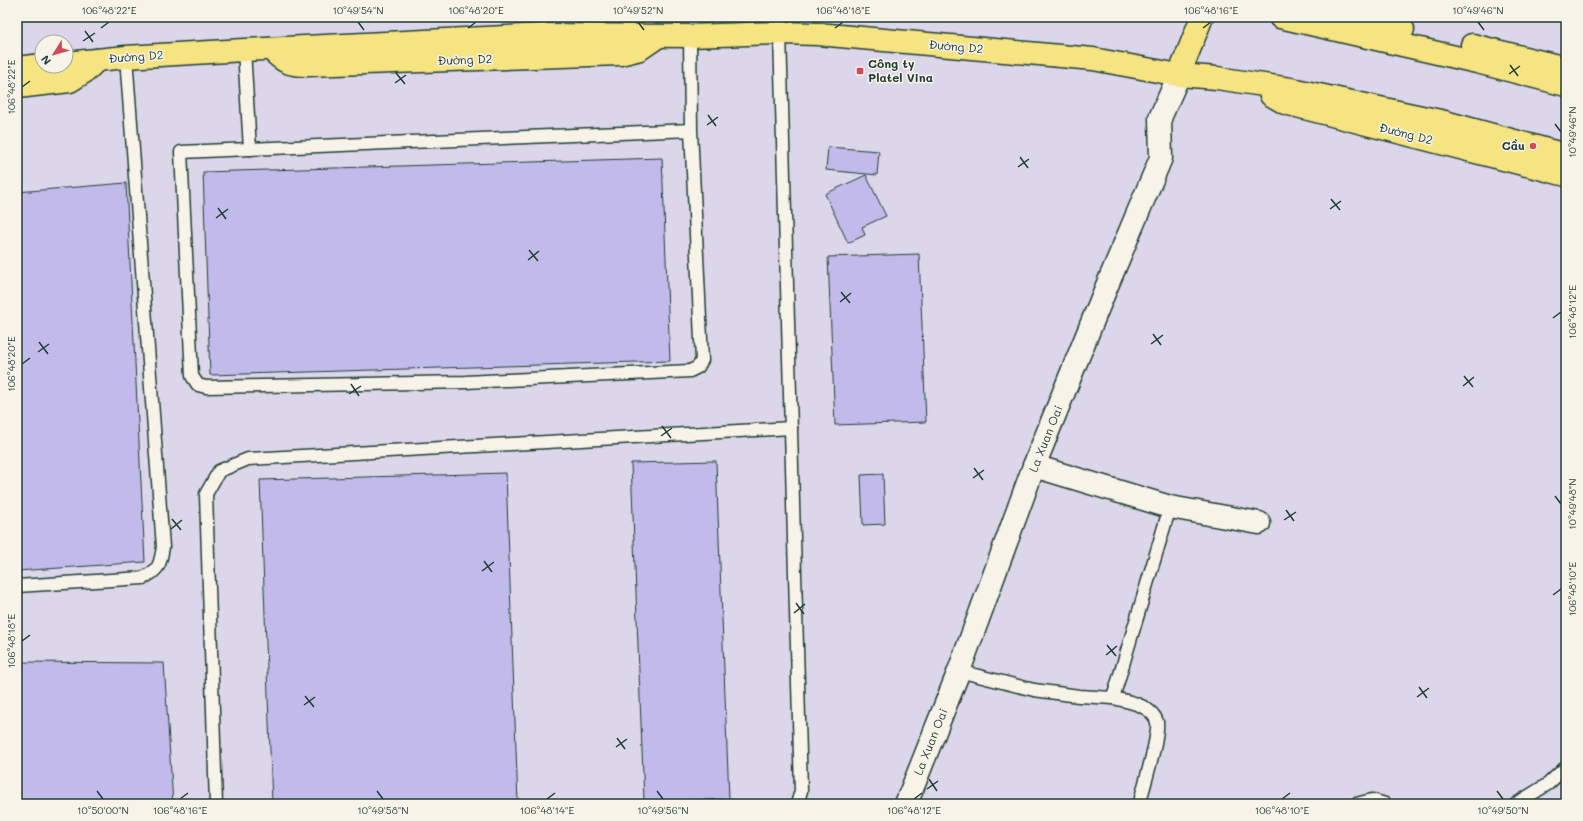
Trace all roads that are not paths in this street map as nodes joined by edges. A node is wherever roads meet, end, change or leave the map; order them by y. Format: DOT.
graph roads {
  1 [pos="1202,17"];
  2 [pos="1280,17"];
  3 [pos="1350,17"];
  4 [pos="780,33"];
  5 [pos="690,36"];
  6 [pos="244,50"];
  7 [pos="126,58"];
  8 [pos="97,60"];
  9 [pos="74,62"];
  10 [pos="34,67"];
  11 [pos="17,68"];
  12 [pos="1566,68"];
  13 [pos="1179,75"];
  14 [pos="1250,83"];
  15 [pos="1566,85"];
  16 [pos="17,86"];
  17 [pos="692,130"];
  18 [pos="250,149"];
  19 [pos="1566,155"];
  20 [pos="1566,175"];
  21 [pos="791,428"];
  22 [pos="1034,466"];
  23 [pos="1170,507"];
  24 [pos="1259,523"];
  25 [pos="17,586"];
  26 [pos="959,671"];
  27 [pos="1113,698"];
  28 [pos="1566,767"];
  29 [pos="216,804"];
  30 [pos="797,804"];
  31 [pos="906,804"];
  32 [pos="1141,804"];
  33 [pos="1356,804"];
  34 [pos="1385,804"];
  35 [pos="1516,804"];
  1 -- 13 [label="main road"];
  2 -- 15 [label="main road"];
  3 -- 12 [label="main road"];
  4 -- 5 [label="main road, Đường D2"];
  4 -- 13 [label="main road, Đường D2"];
  4 -- 21 [label="lane"];
  5 -- 6 [label="main road, Đường D2"];
  5 -- 17 [label="lane"];
  6 -- 7 [label="main road, Đường D2"];
  6 -- 18 [label="lane"];
  7 -- 8 [label="main road, Đường D2"];
  7 -- 25 [label="lane"];
  8 -- 9 [label="main road, Đường D2"];
  8 -- 16 [label="main road, Đường D2"];
  10 -- 11 [label="main road"];
  13 -- 14 [label="main road, Đường D2"];
  13 -- 22 [label="main road, La Xuan Oai"];
  14 -- 19 [label="main road, Đường D2"];
  14 -- 20 [label="main road, Đường D2"];
  17 -- 18 [label="lane"];
  17 -- 18 [label="lane"];
  21 -- 29 [label="lane"];
  21 -- 30 [label="lane"];
  22 -- 23 [label="main road"];
  22 -- 26 [label="main road, La Xuan Oai"];
  23 -- 24 [label="main road"];
  23 -- 27 [label="lane"];
  26 -- 27 [label="lane"];
  26 -- 31 [label="main road, La Xuan Oai"];
  27 -- 32 [label="lane"];
  28 -- 35 [label="lane"];
  33 -- 34 [label="lane"];
}
